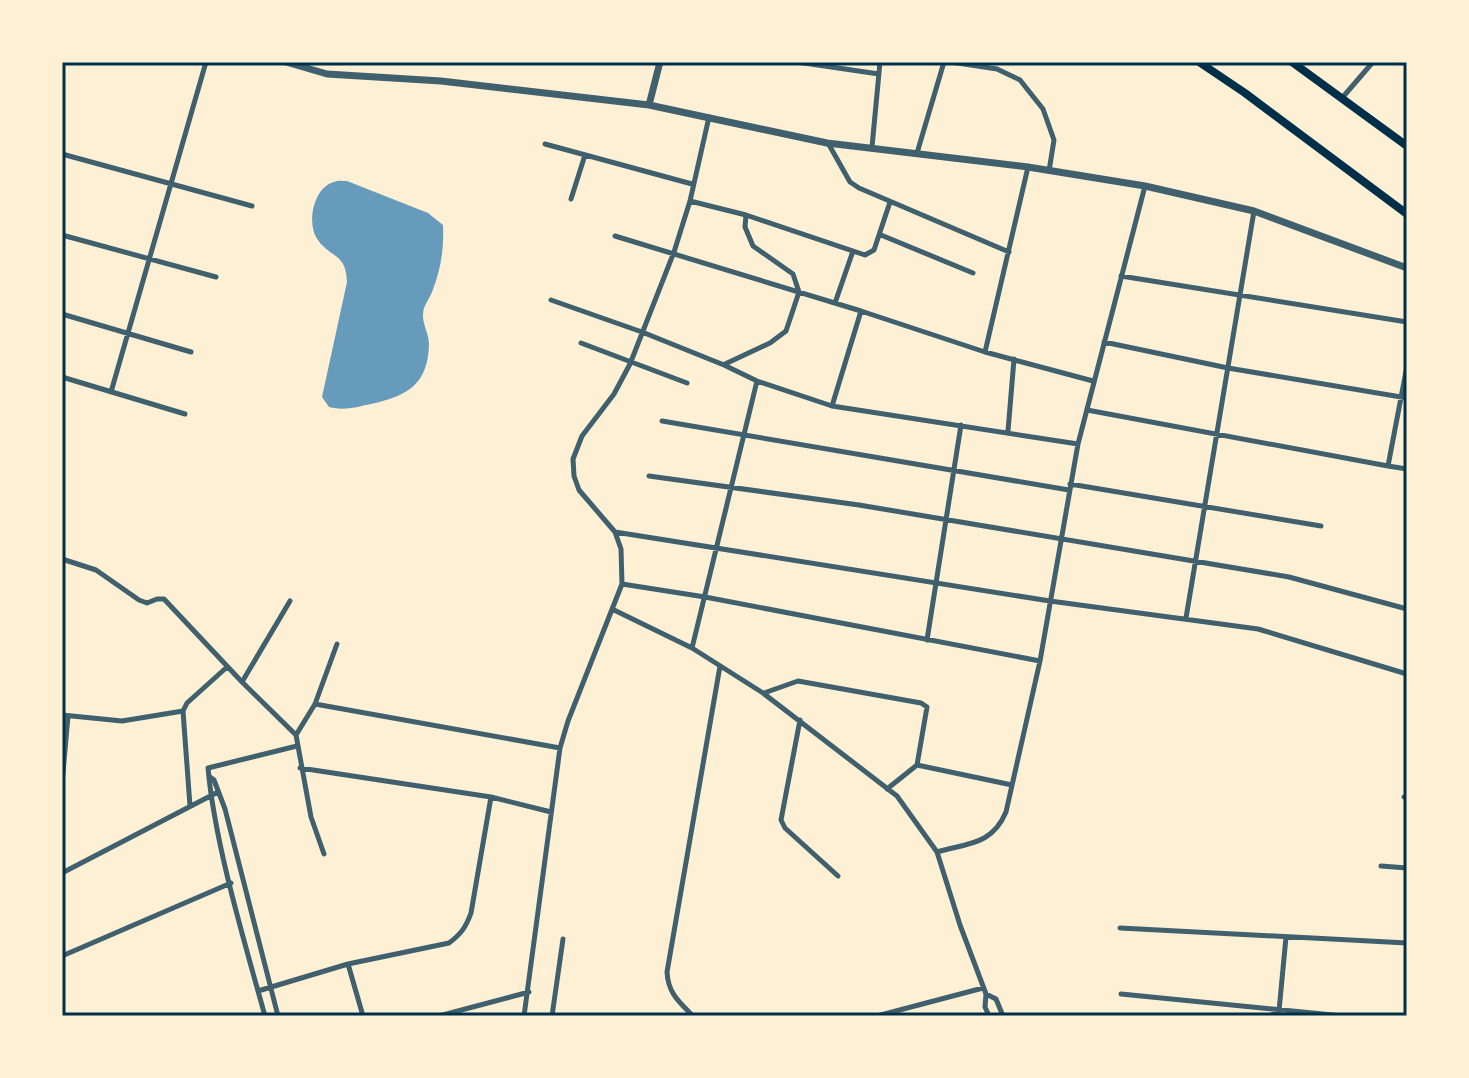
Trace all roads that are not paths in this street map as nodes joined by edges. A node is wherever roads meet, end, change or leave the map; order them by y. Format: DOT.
graph roads {
  1 [pos="206,62"];
  2 [pos="286,62"];
  3 [pos="660,62"];
  4 [pos="797,62"];
  5 [pos="880,62"];
  6 [pos="944,62"];
  7 [pos="951,62"];
  8 [pos="1199,62"];
  9 [pos="1292,62"];
  10 [pos="1373,62"];
  11 [pos="879,74"];
  12 [pos="1342,99"];
  13 [pos="649,105"];
  14 [pos="709,116"];
  15 [pos="827,143"];
  16 [pos="545,144"];
  17 [pos="1407,146"];
  18 [pos="872,147"];
  19 [pos="917,153"];
  20 [pos="62,154"];
  21 [pos="585,155"];
  22 [pos="1028,167"];
  23 [pos="1049,171"];
  24 [pos="171,183"];
  25 [pos="692,184"];
  26 [pos="1145,186"];
  27 [pos="571,199"];
  28 [pos="690,201"];
  29 [pos="890,202"];
  30 [pos="252,206"];
  31 [pos="1254,211"];
  32 [pos="1407,214"];
  33 [pos="746,215"];
  34 [pos="62,235"];
  35 [pos="881,235"];
  36 [pos="615,236"];
  37 [pos="853,251"];
  38 [pos="674,252"];
  39 [pos="1009,252"];
  40 [pos="149,259"];
  41 [pos="1407,268"];
  42 [pos="973,273"];
  43 [pos="1121,276"];
  44 [pos="216,277"];
  45 [pos="799,292"];
  46 [pos="1240,295"];
  47 [pos="551,300"];
  48 [pos="835,303"];
  49 [pos="861,311"];
  50 [pos="62,314"];
  51 [pos="1407,322"];
  52 [pos="642,332"];
  53 [pos="127,333"];
  54 [pos="1104,342"];
  55 [pos="581,343"];
  56 [pos="191,352"];
  57 [pos="985,352"];
  58 [pos="1014,359"];
  59 [pos="630,364"];
  60 [pos="724,365"];
  61 [pos="1407,366"];
  62 [pos="1228,368"];
  63 [pos="62,377"];
  64 [pos="757,381"];
  65 [pos="1093,381"];
  66 [pos="687,383"];
  67 [pos="111,392"];
  68 [pos="1404,397"];
  69 [pos="832,406"];
  70 [pos="1087,410"];
  71 [pos="185,414"];
  72 [pos="662,421"];
  73 [pos="961,425"];
  74 [pos="1008,431"];
  75 [pos="1217,433"];
  76 [pos="743,436"];
  77 [pos="1078,444"];
  78 [pos="1388,466"];
  79 [pos="1407,469"];
  80 [pos="955,471"];
  81 [pos="649,476"];
  82 [pos="730,487"];
  83 [pos="1070,487"];
  84 [pos="1205,506"];
  85 [pos="946,520"];
  86 [pos="1321,526"];
  87 [pos="615,532"];
  88 [pos="1060,539"];
  89 [pos="716,546"];
  90 [pos="62,559"];
  91 [pos="1196,562"];
  92 [pos="936,583"];
  93 [pos="622,584"];
  94 [pos="705,597"];
  95 [pos="290,601"];
  96 [pos="1050,601"];
  97 [pos="612,609"];
  98 [pos="1407,609"];
  99 [pos="1186,618"];
  100 [pos="927,640"];
  101 [pos="337,644"];
  102 [pos="692,648"];
  103 [pos="1040,661"];
  104 [pos="720,666"];
  105 [pos="227,667"];
  106 [pos="1407,674"];
  107 [pos="242,682"];
  108 [pos="763,693"];
  109 [pos="315,704"];
  110 [pos="183,711"];
  111 [pos="65,716"];
  112 [pos="800,720"];
  113 [pos="296,735"];
  114 [pos="297,746"];
  115 [pos="560,748"];
  116 [pos="917,765"];
  117 [pos="300,768"];
  118 [pos="210,777"];
  119 [pos="62,784"];
  120 [pos="1012,785"];
  121 [pos="887,789"];
  122 [pos="218,792"];
  123 [pos="211,796"];
  124 [pos="491,797"];
  125 [pos="190,806"];
  126 [pos="551,812"];
  127 [pos="937,852"];
  128 [pos="324,854"];
  129 [pos="1381,866"];
  130 [pos="1407,868"];
  131 [pos="62,873"];
  132 [pos="838,876"];
  133 [pos="231,883"];
  134 [pos="1120,928"];
  135 [pos="1286,937"];
  136 [pos="563,939"];
  137 [pos="1407,943"];
  138 [pos="62,956"];
  139 [pos="348,964"];
  140 [pos="271,987"];
  141 [pos="258,991"];
  142 [pos="985,991"];
  143 [pos="529,992"];
  144 [pos="1121,994"];
  145 [pos="1279,1011"];
  146 [pos="264,1016"];
  147 [pos="278,1016"];
  148 [pos="363,1016"];
  149 [pos="439,1016"];
  150 [pos="524,1016"];
  151 [pos="552,1016"];
  152 [pos="693,1016"];
  153 [pos="877,1016"];
  154 [pos="989,1016"];
  155 [pos="1003,1016"];
  156 [pos="1270,1016"];
  157 [pos="1343,1016"];
  1 -- 24 [label="street"];
  2 -- 13 [label="street"];
  3 -- 13 [label="street"];
  4 -- 11 [label="street"];
  5 -- 11 [label="street"];
  6 -- 19 [label="street"];
  7 -- 23 [label="street"];
  8 -- 32 [label="main road"];
  9 -- 12 [label="main road"];
  10 -- 12 [label="street"];
  11 -- 18 [label="street"];
  12 -- 17 [label="main road"];
  13 -- 14 [label="street"];
  14 -- 15 [label="street"];
  14 -- 25 [label="street"];
  15 -- 18 [label="street"];
  15 -- 29 [label="street"];
  16 -- 21 [label="street"];
  18 -- 19 [label="street"];
  19 -- 22 [label="street"];
  20 -- 24 [label="street"];
  21 -- 25 [label="street"];
  21 -- 27 [label="street"];
  22 -- 23 [label="street"];
  22 -- 39 [label="street"];
  23 -- 26 [label="street"];
  24 -- 30 [label="street"];
  24 -- 40 [label="street"];
  25 -- 28 [label="street"];
  26 -- 31 [label="street"];
  26 -- 43 [label="street"];
  28 -- 33 [label="street"];
  28 -- 38 [label="street"];
  29 -- 35 [label="street"];
  29 -- 39 [label="street"];
  31 -- 41 [label="street"];
  31 -- 46 [label="street"];
  33 -- 37 [label="street"];
  33 -- 45 [label="street"];
  34 -- 40 [label="street"];
  35 -- 37 [label="street"];
  35 -- 42 [label="street"];
  36 -- 38 [label="street"];
  37 -- 48 [label="street"];
  38 -- 45 [label="street"];
  38 -- 52 [label="street"];
  39 -- 57 [label="street"];
  40 -- 44 [label="street"];
  40 -- 53 [label="street"];
  43 -- 46 [label="street"];
  43 -- 54 [label="street"];
  45 -- 48 [label="street"];
  45 -- 60 [label="street"];
  46 -- 51 [label="street"];
  46 -- 62 [label="street"];
  47 -- 52 [label="street"];
  48 -- 49 [label="street"];
  49 -- 57 [label="street"];
  49 -- 69 [label="street"];
  50 -- 53 [label="street"];
  52 -- 59 [label="street"];
  52 -- 60 [label="street"];
  53 -- 56 [label="street"];
  53 -- 67 [label="street"];
  54 -- 62 [label="street"];
  54 -- 65 [label="street"];
  55 -- 59 [label="street"];
  57 -- 58 [label="street"];
  58 -- 65 [label="street"];
  58 -- 74 [label="street"];
  59 -- 66 [label="street"];
  59 -- 87 [label="street"];
  60 -- 64 [label="street"];
  61 -- 68 [label="street"];
  62 -- 68 [label="street"];
  62 -- 75 [label="street"];
  63 -- 67 [label="street"];
  64 -- 69 [label="street"];
  64 -- 76 [label="street"];
  65 -- 70 [label="street"];
  67 -- 71 [label="street"];
  68 -- 78 [label="street"];
  69 -- 73 [label="street"];
  70 -- 75 [label="street"];
  70 -- 77 [label="street"];
  72 -- 76 [label="street"];
  73 -- 74 [label="street"];
  73 -- 80 [label="street"];
  74 -- 77 [label="street"];
  75 -- 78 [label="street"];
  75 -- 84 [label="street"];
  76 -- 80 [label="street"];
  76 -- 82 [label="street"];
  77 -- 83 [label="street"];
  78 -- 79 [label="street"];
  80 -- 83 [label="street"];
  80 -- 85 [label="street"];
  81 -- 82 [label="street"];
  82 -- 85 [label="street"];
  82 -- 89 [label="street"];
  83 -- 84 [label="street"];
  83 -- 88 [label="street"];
  84 -- 86 [label="street"];
  84 -- 91 [label="street"];
  85 -- 88 [label="street"];
  85 -- 92 [label="street"];
  87 -- 89 [label="street"];
  87 -- 93 [label="street"];
  88 -- 91 [label="street"];
  88 -- 96 [label="street"];
  89 -- 92 [label="street"];
  89 -- 94 [label="street"];
  90 -- 105 [label="street"];
  91 -- 98 [label="street"];
  91 -- 99 [label="street"];
  92 -- 96 [label="street"];
  92 -- 100 [label="street"];
  93 -- 94 [label="street"];
  93 -- 97 [label="street"];
  94 -- 100 [label="street"];
  94 -- 102 [label="street"];
  95 -- 107 [label="street"];
  96 -- 99 [label="street"];
  96 -- 103 [label="street"];
  97 -- 102 [label="street"];
  97 -- 115 [label="street"];
  99 -- 106 [label="street"];
  100 -- 103 [label="street"];
  101 -- 109 [label="street"];
  102 -- 104 [label="street"];
  103 -- 120 [label="street"];
  104 -- 108 [label="street"];
  104 -- 152 [label="street"];
  105 -- 107 [label="street"];
  105 -- 110 [label="street"];
  107 -- 113 [label="street"];
  108 -- 112 [label="street"];
  108 -- 116 [label="street"];
  109 -- 113 [label="street"];
  109 -- 115 [label="street"];
  110 -- 111 [label="street"];
  110 -- 125 [label="street"];
  111 -- 119 [label="street"];
  112 -- 121 [label="street"];
  112 -- 132 [label="street"];
  113 -- 114 [label="street"];
  114 -- 117 [label="street"];
  114 -- 118 [label="street"];
  115 -- 126 [label="street"];
  116 -- 120 [label="street"];
  116 -- 121 [label="street"];
  117 -- 124 [label="street"];
  117 -- 128 [label="street"];
  118 -- 122 [label="street"];
  118 -- 123 [label="street"];
  120 -- 127 [label="street"];
  121 -- 127 [label="street"];
  122 -- 123 [label="street"];
  122 -- 140 [label="street"];
  123 -- 125 [label="street"];
  123 -- 133 [label="street"];
  124 -- 126 [label="street"];
  124 -- 139 [label="street"];
  125 -- 131 [label="street"];
  126 -- 143 [label="street"];
  127 -- 142 [label="street"];
  129 -- 130 [label="street"];
  133 -- 138 [label="street"];
  133 -- 141 [label="street"];
  134 -- 135 [label="street"];
  135 -- 137 [label="street"];
  135 -- 145 [label="street"];
  136 -- 151 [label="street"];
  139 -- 140 [label="street"];
  139 -- 148 [label="street"];
  140 -- 141 [label="street"];
  140 -- 147 [label="street"];
  141 -- 146 [label="street"];
  142 -- 153 [label="street"];
  142 -- 154 [label="street"];
  142 -- 155 [label="street"];
  143 -- 149 [label="street"];
  143 -- 150 [label="street"];
  144 -- 145 [label="street"];
  145 -- 156 [label="street"];
  145 -- 157 [label="street"];
}
